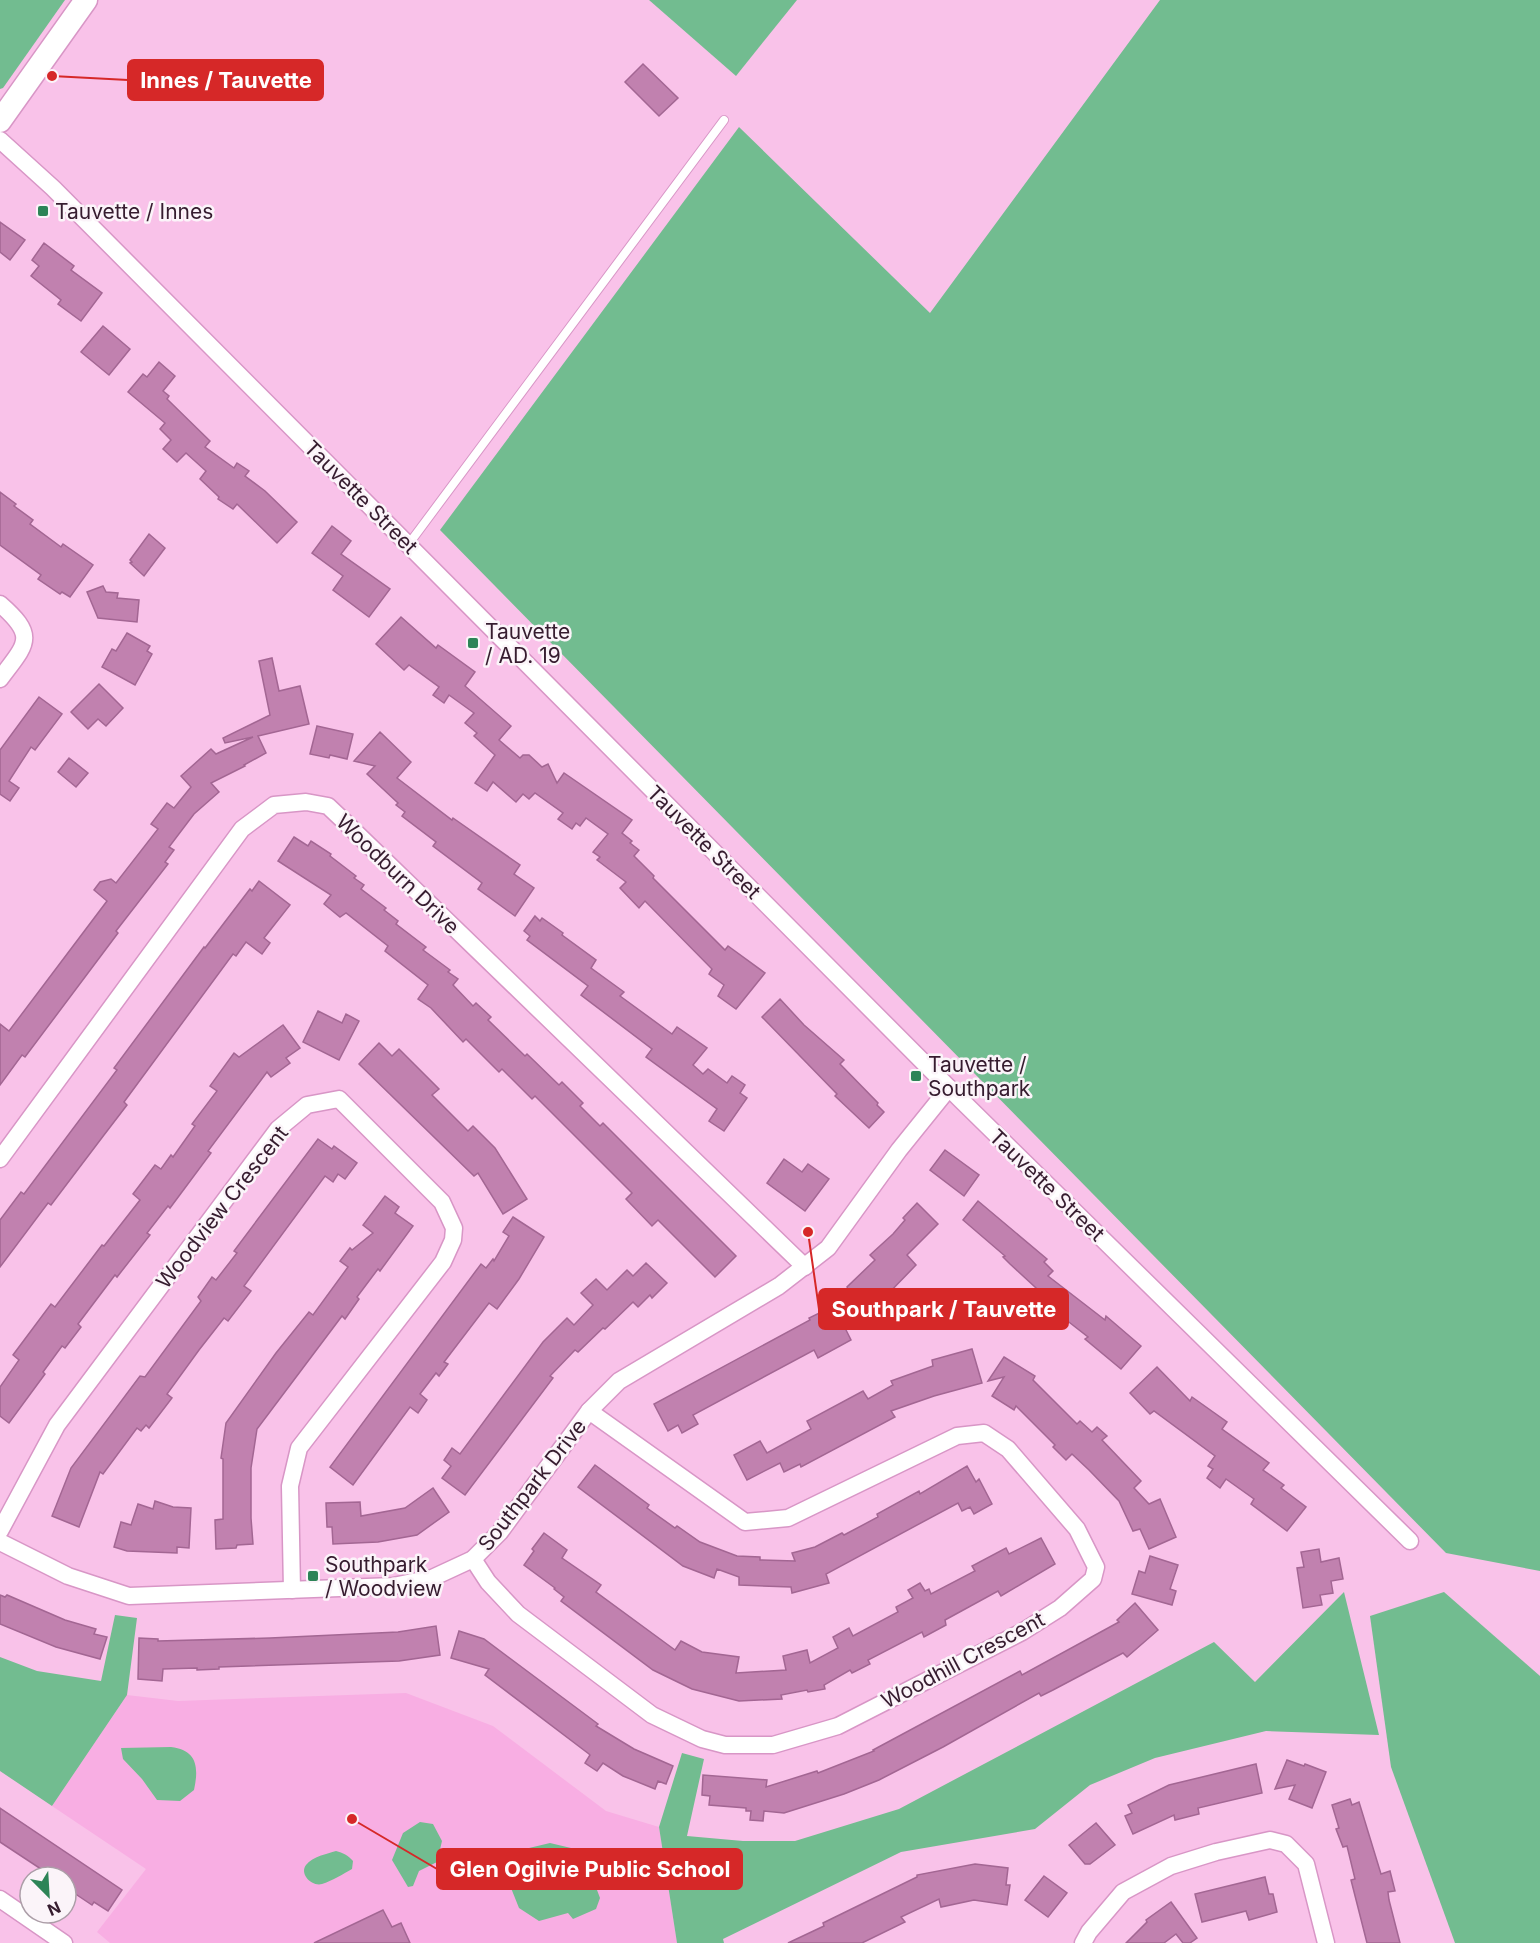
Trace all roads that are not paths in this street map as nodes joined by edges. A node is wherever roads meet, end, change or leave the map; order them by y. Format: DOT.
graph roads {
  1 [pos="86,0"];
  2 [pos="724,120"];
  3 [pos="0,121"];
  4 [pos="0,140"];
  5 [pos="408,545"];
  6 [pos="0,604"];
  7 [pos="0,679"];
  8 [pos="949,1088"];
  9 [pos="0,1159"];
  10 [pos="805,1267"];
  11 [pos="589,1411"];
  12 [pos="0,1531"];
  13 [pos="1410,1541"];
  14 [pos="0,1542"];
  15 [pos="473,1559"];
  16 [pos="292,1590"];
  17 [pos="0,1899"];
  18 [pos="64,1943"];
  19 [pos="1083,1943"];
  20 [pos="1326,1943"];
  1 -- 3 [label="street"];
  2 -- 5 [label="lane"];
  4 -- 5 [label="street, Tauvette Street"];
  5 -- 8 [label="street, Tauvette Street"];
  6 -- 7 [label="street"];
  8 -- 10 [label="street, Southpark Drive"];
  8 -- 13 [label="street, Tauvette Street"];
  9 -- 10 [label="street, Woodburn Drive"];
  10 -- 11 [label="street, Southpark Drive"];
  11 -- 15 [label="street, Southpark Drive"];
  11 -- 15 [label="street, Woodhill Crescent"];
  12 -- 16 [label="street, Woodview Crescent"];
  14 -- 16 [label="street, Southpark Drive"];
  15 -- 16 [label="street, Southpark Drive"];
  17 -- 18 [label="street"];
  19 -- 20 [label="street"];
}
